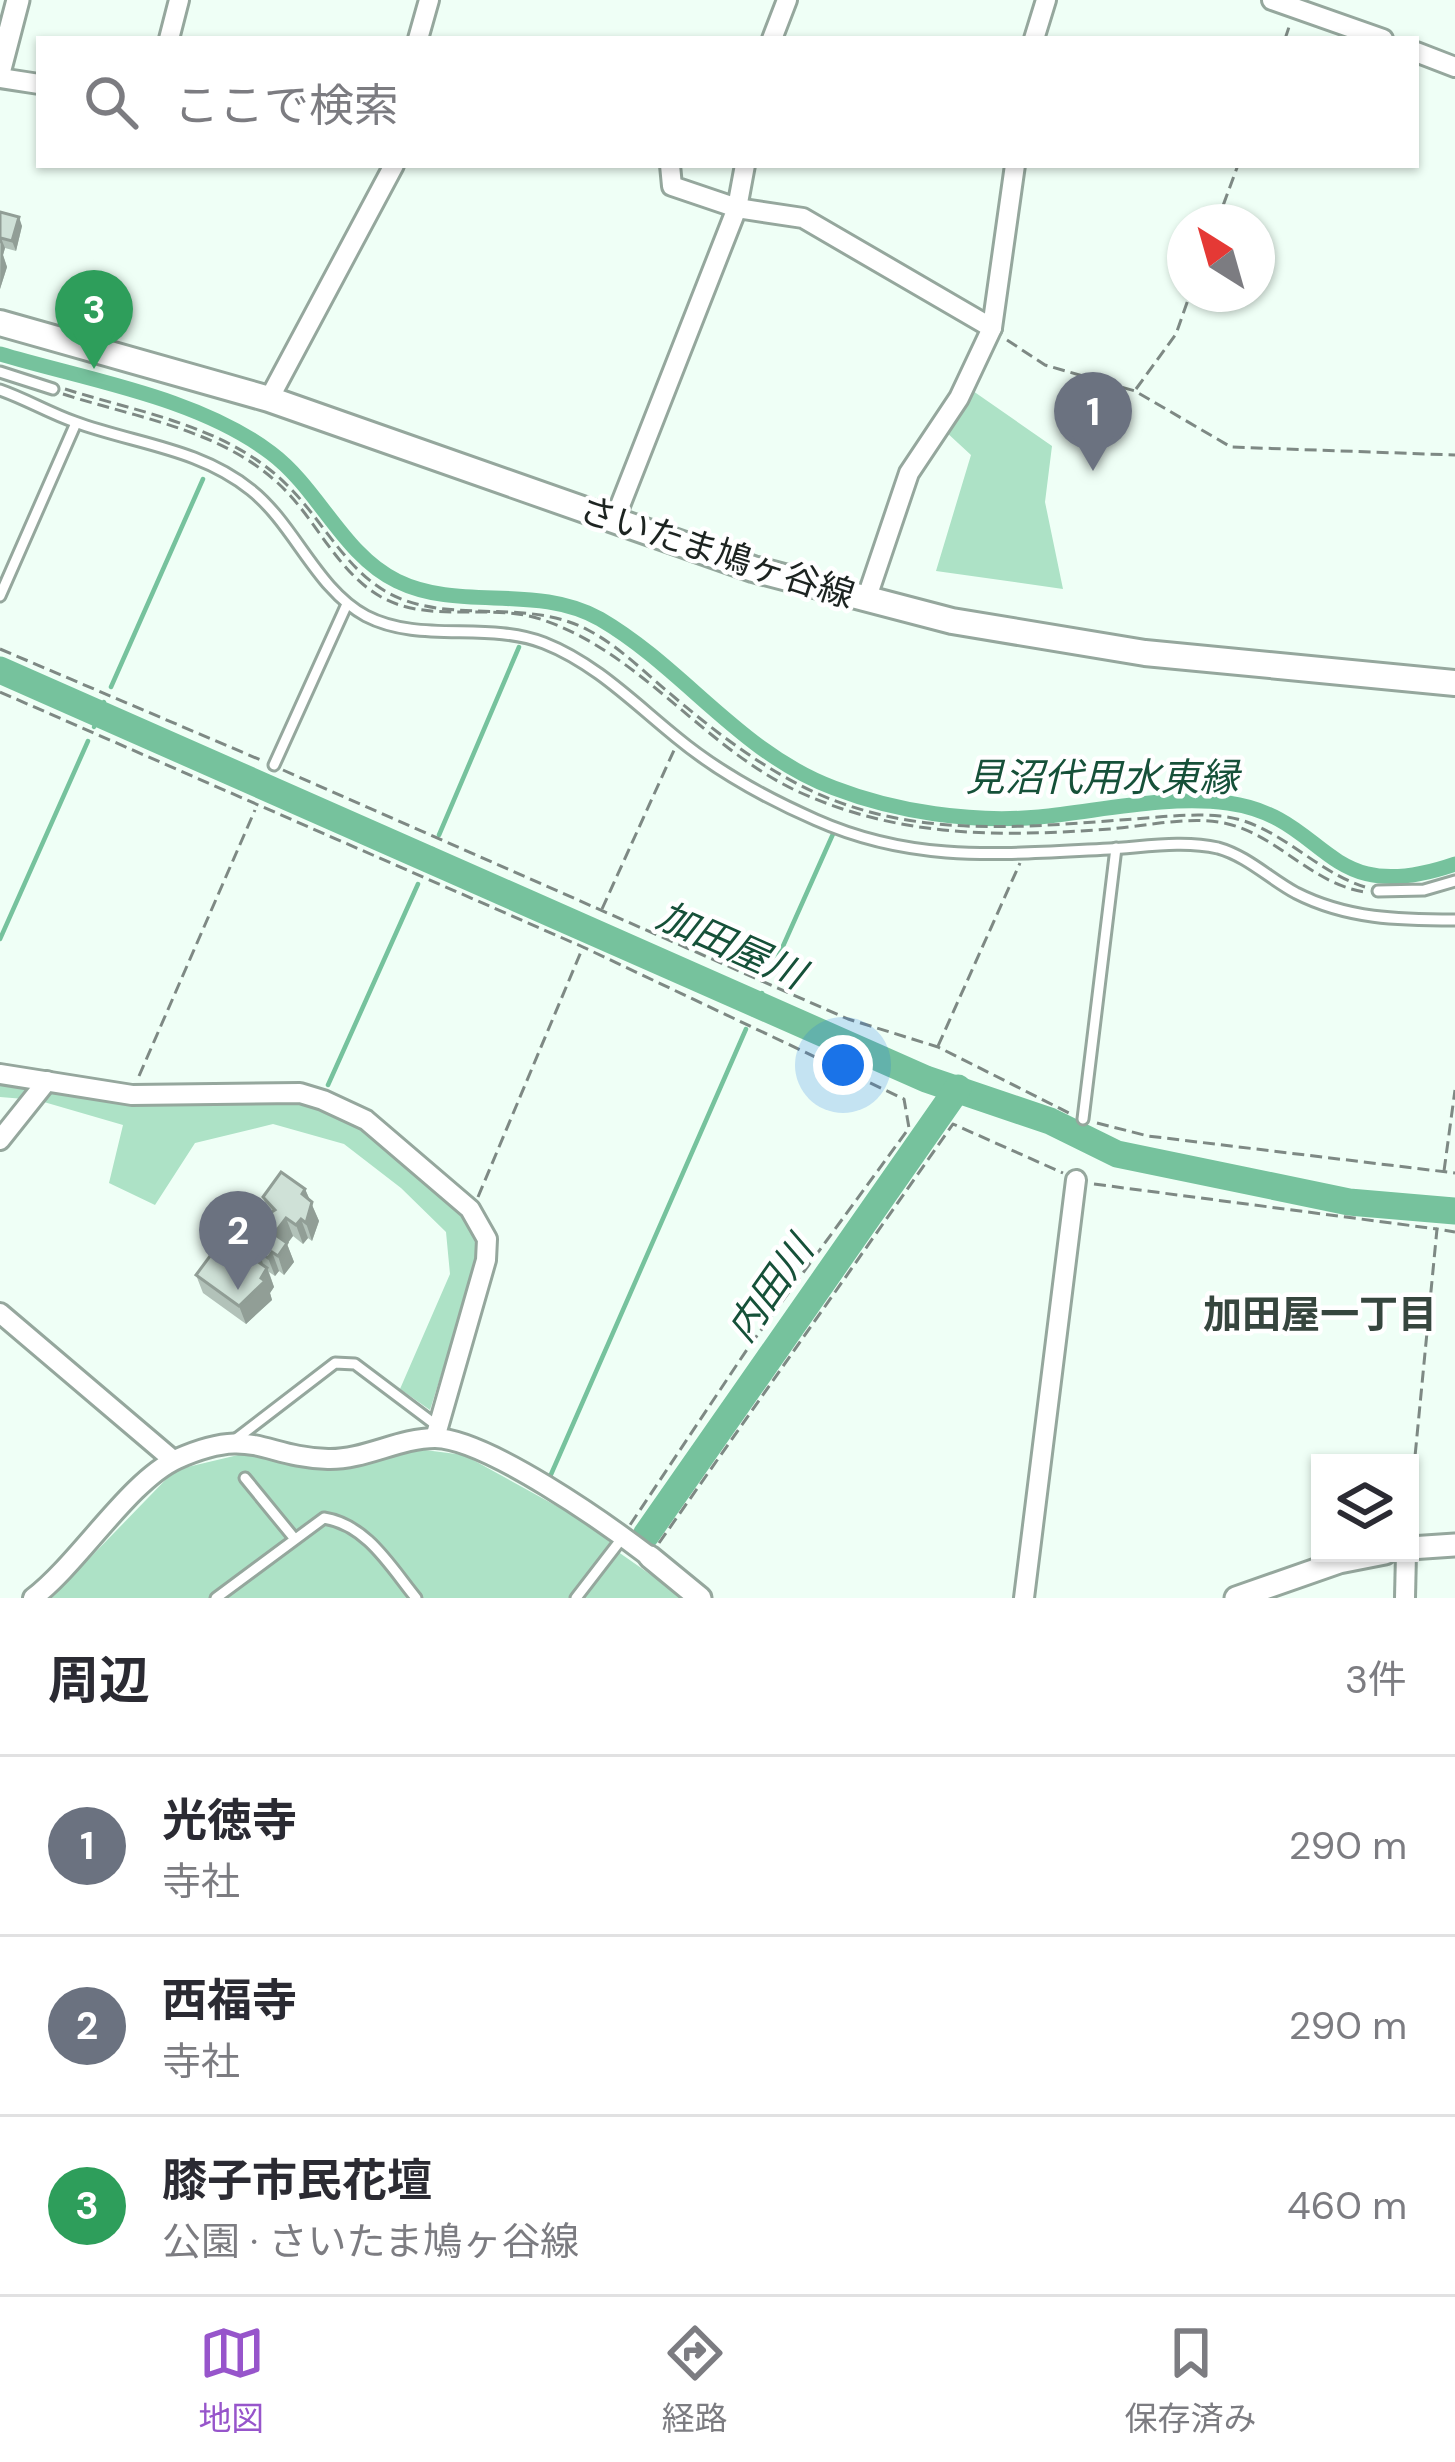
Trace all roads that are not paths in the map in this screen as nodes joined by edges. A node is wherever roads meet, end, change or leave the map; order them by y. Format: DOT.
graph roads {
  1 [pos="18,0"];
  2 [pos="178,0"];
  3 [pos="787,0"];
  4 [pos="1046,0"];
  5 [pos="1272,0"];
  6 [pos="422,2"];
  7 [pos="170,36"];
  8 [pos="418,36"];
  9 [pos="773,36"];
  10 [pos="1035,36"];
  11 [pos="1374,36"];
  12 [pos="1419,53"];
  13 [pos="1455,67"];
  14 [pos="0,69"];
  15 [pos="0,78"];
  16 [pos="36,84"];
  17 [pos="392,168"];
  18 [pos="670,168"];
  19 [pos="744,168"];
  20 [pos="1015,168"];
  21 [pos="737,208"];
  22 [pos="0,323"];
  23 [pos="992,328"];
  24 [pos="0,372"];
  25 [pos="53,389"];
  26 [pos="0,390"];
  27 [pos="269,399"];
  28 [pos="76,423"];
  29 [pos="614,521"];
  30 [pos="0,596"];
  31 [pos="866,600"];
  32 [pos="347,604"];
  33 [pos="1455,683"];
  34 [pos="274,766"];
  35 [pos="1116,848"];
  36 [pos="1455,881"];
  37 [pos="1378,891"];
  38 [pos="1455,920"];
  39 [pos="0,1074"];
  40 [pos="46,1081"];
  41 [pos="1083,1119"];
  42 [pos="0,1140"];
  43 [pos="1076,1180"];
  44 [pos="0,1313"];
  45 [pos="436,1432"];
  46 [pos="233,1441"];
  47 [pos="173,1460"];
  48 [pos="245,1478"];
  49 [pos="294,1538"];
  50 [pos="1455,1545"];
  51 [pos="636,1547"];
  52 [pos="1419,1550"];
  53 [pos="1339,1562"];
  54 [pos="1408,1562"];
  55 [pos="32,1598"];
  56 [pos="216,1598"];
  57 [pos="416,1598"];
  58 [pos="576,1598"];
  59 [pos="700,1598"];
  60 [pos="1024,1598"];
  61 [pos="1236,1598"];
  62 [pos="1406,1598"];
  1 -- 14 [label="street"];
  2 -- 7 [label="street"];
  3 -- 9 [label="street"];
  4 -- 10 [label="street"];
  5 -- 11 [label="street"];
  6 -- 8 [label="street"];
  12 -- 13 [label="street"];
  15 -- 16 [label="street"];
  17 -- 27 [label="street"];
  18 -- 21 [label="street"];
  19 -- 21 [label="street"];
  20 -- 23 [label="street"];
  21 -- 23 [label="street"];
  21 -- 29 [label="street"];
  22 -- 27 [label="main road, さいたま鳩ヶ谷線"];
  23 -- 31 [label="street"];
  24 -- 25 [label="lane"];
  26 -- 28 [label="lane"];
  27 -- 29 [label="main road, さいたま鳩ヶ谷線"];
  28 -- 30 [label="lane"];
  28 -- 32 [label="lane"];
  29 -- 31 [label="main road, さいたま鳩ヶ谷線"];
  31 -- 33 [label="main road, さいたま鳩ヶ谷線"];
  32 -- 34 [label="lane"];
  32 -- 35 [label="lane"];
  35 -- 38 [label="lane"];
  35 -- 41 [label="lane"];
  36 -- 37 [label="lane"];
  39 -- 40 [label="street"];
  40 -- 42 [label="street"];
  40 -- 45 [label="street"];
  43 -- 60 [label="street"];
  44 -- 47 [label="street"];
  45 -- 46 [label="street"];
  45 -- 46 [label="lane"];
  45 -- 51 [label="street"];
  46 -- 47 [label="street"];
  47 -- 55 [label="street"];
  48 -- 49 [label="lane"];
  49 -- 56 [label="lane"];
  49 -- 57 [label="lane"];
  50 -- 52 [label="street"];
  51 -- 58 [label="lane"];
  51 -- 59 [label="street"];
  53 -- 61 [label="street"];
  54 -- 62 [label="street"];
}
